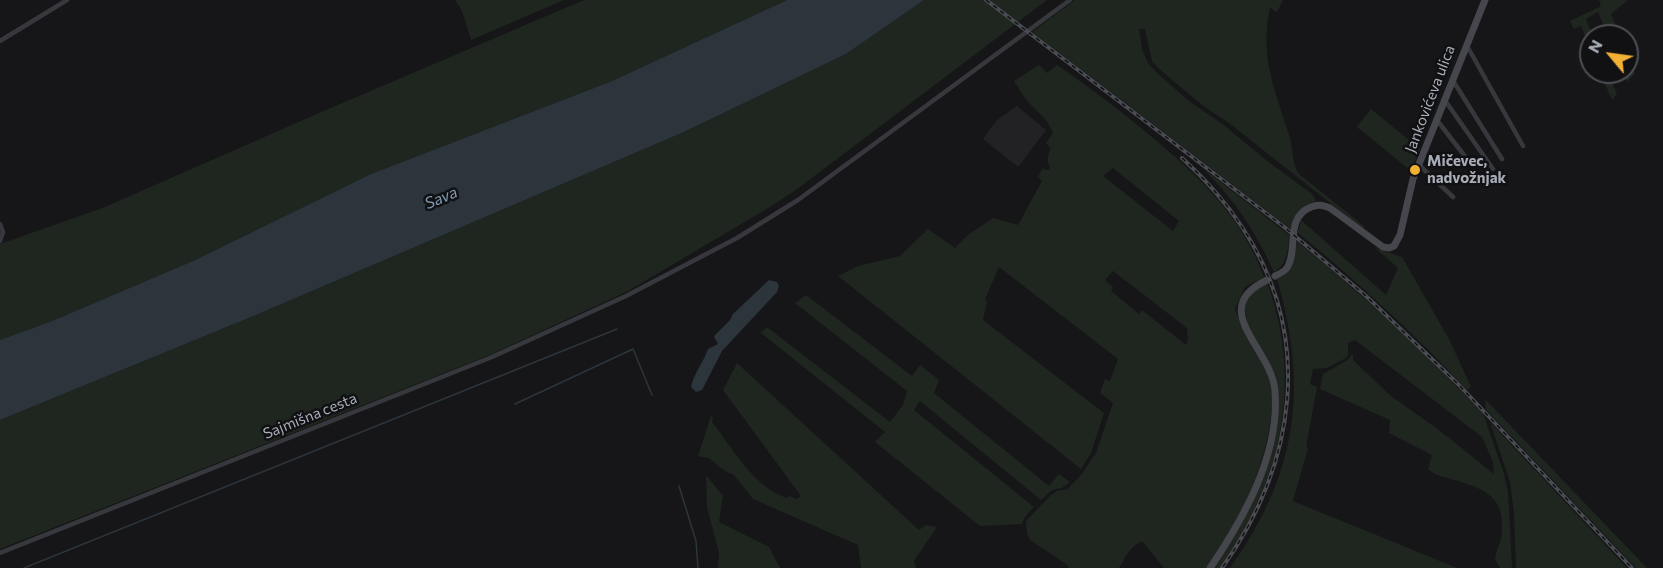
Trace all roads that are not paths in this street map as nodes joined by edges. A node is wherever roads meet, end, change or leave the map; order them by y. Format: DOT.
graph roads {
  1 [pos="67,0"];
  2 [pos="1070,0"];
  3 [pos="1485,0"];
  4 [pos="0,41"];
  5 [pos="1466,44"];
  6 [pos="1452,79"];
  7 [pos="1444,99"];
  8 [pos="1436,119"];
  9 [pos="1523,146"];
  10 [pos="1502,159"];
  11 [pos="1471,164"];
  12 [pos="1419,165"];
  13 [pos="1493,169"];
  14 [pos="1454,197"];
  15 [pos="0,224"];
  16 [pos="0,241"];
  17 [pos="1275,276"];
  18 [pos="1267,280"];
  19 [pos="0,553"];
  20 [pos="1210,568"];
  1 -- 4 [label="street"];
  2 -- 19 [label="street, Sajmišna cesta"];
  3 -- 5 [label="main road, Jankovićeva ulica"];
  5 -- 6 [label="main road, Jankovićeva ulica"];
  5 -- 9 [label="street"];
  6 -- 7 [label="main road, Jankovićeva ulica"];
  6 -- 10 [label="street"];
  7 -- 8 [label="main road, Jankovićeva ulica"];
  7 -- 13 [label="street"];
  8 -- 11 [label="street"];
  8 -- 12 [label="main road, Jankovićeva ulica"];
  12 -- 14 [label="street"];
  12 -- 17 [label="main road, Jankovićeva ulica"];
  15 -- 16 [label="street"];
  18 -- 20 [label="main road"];
}
